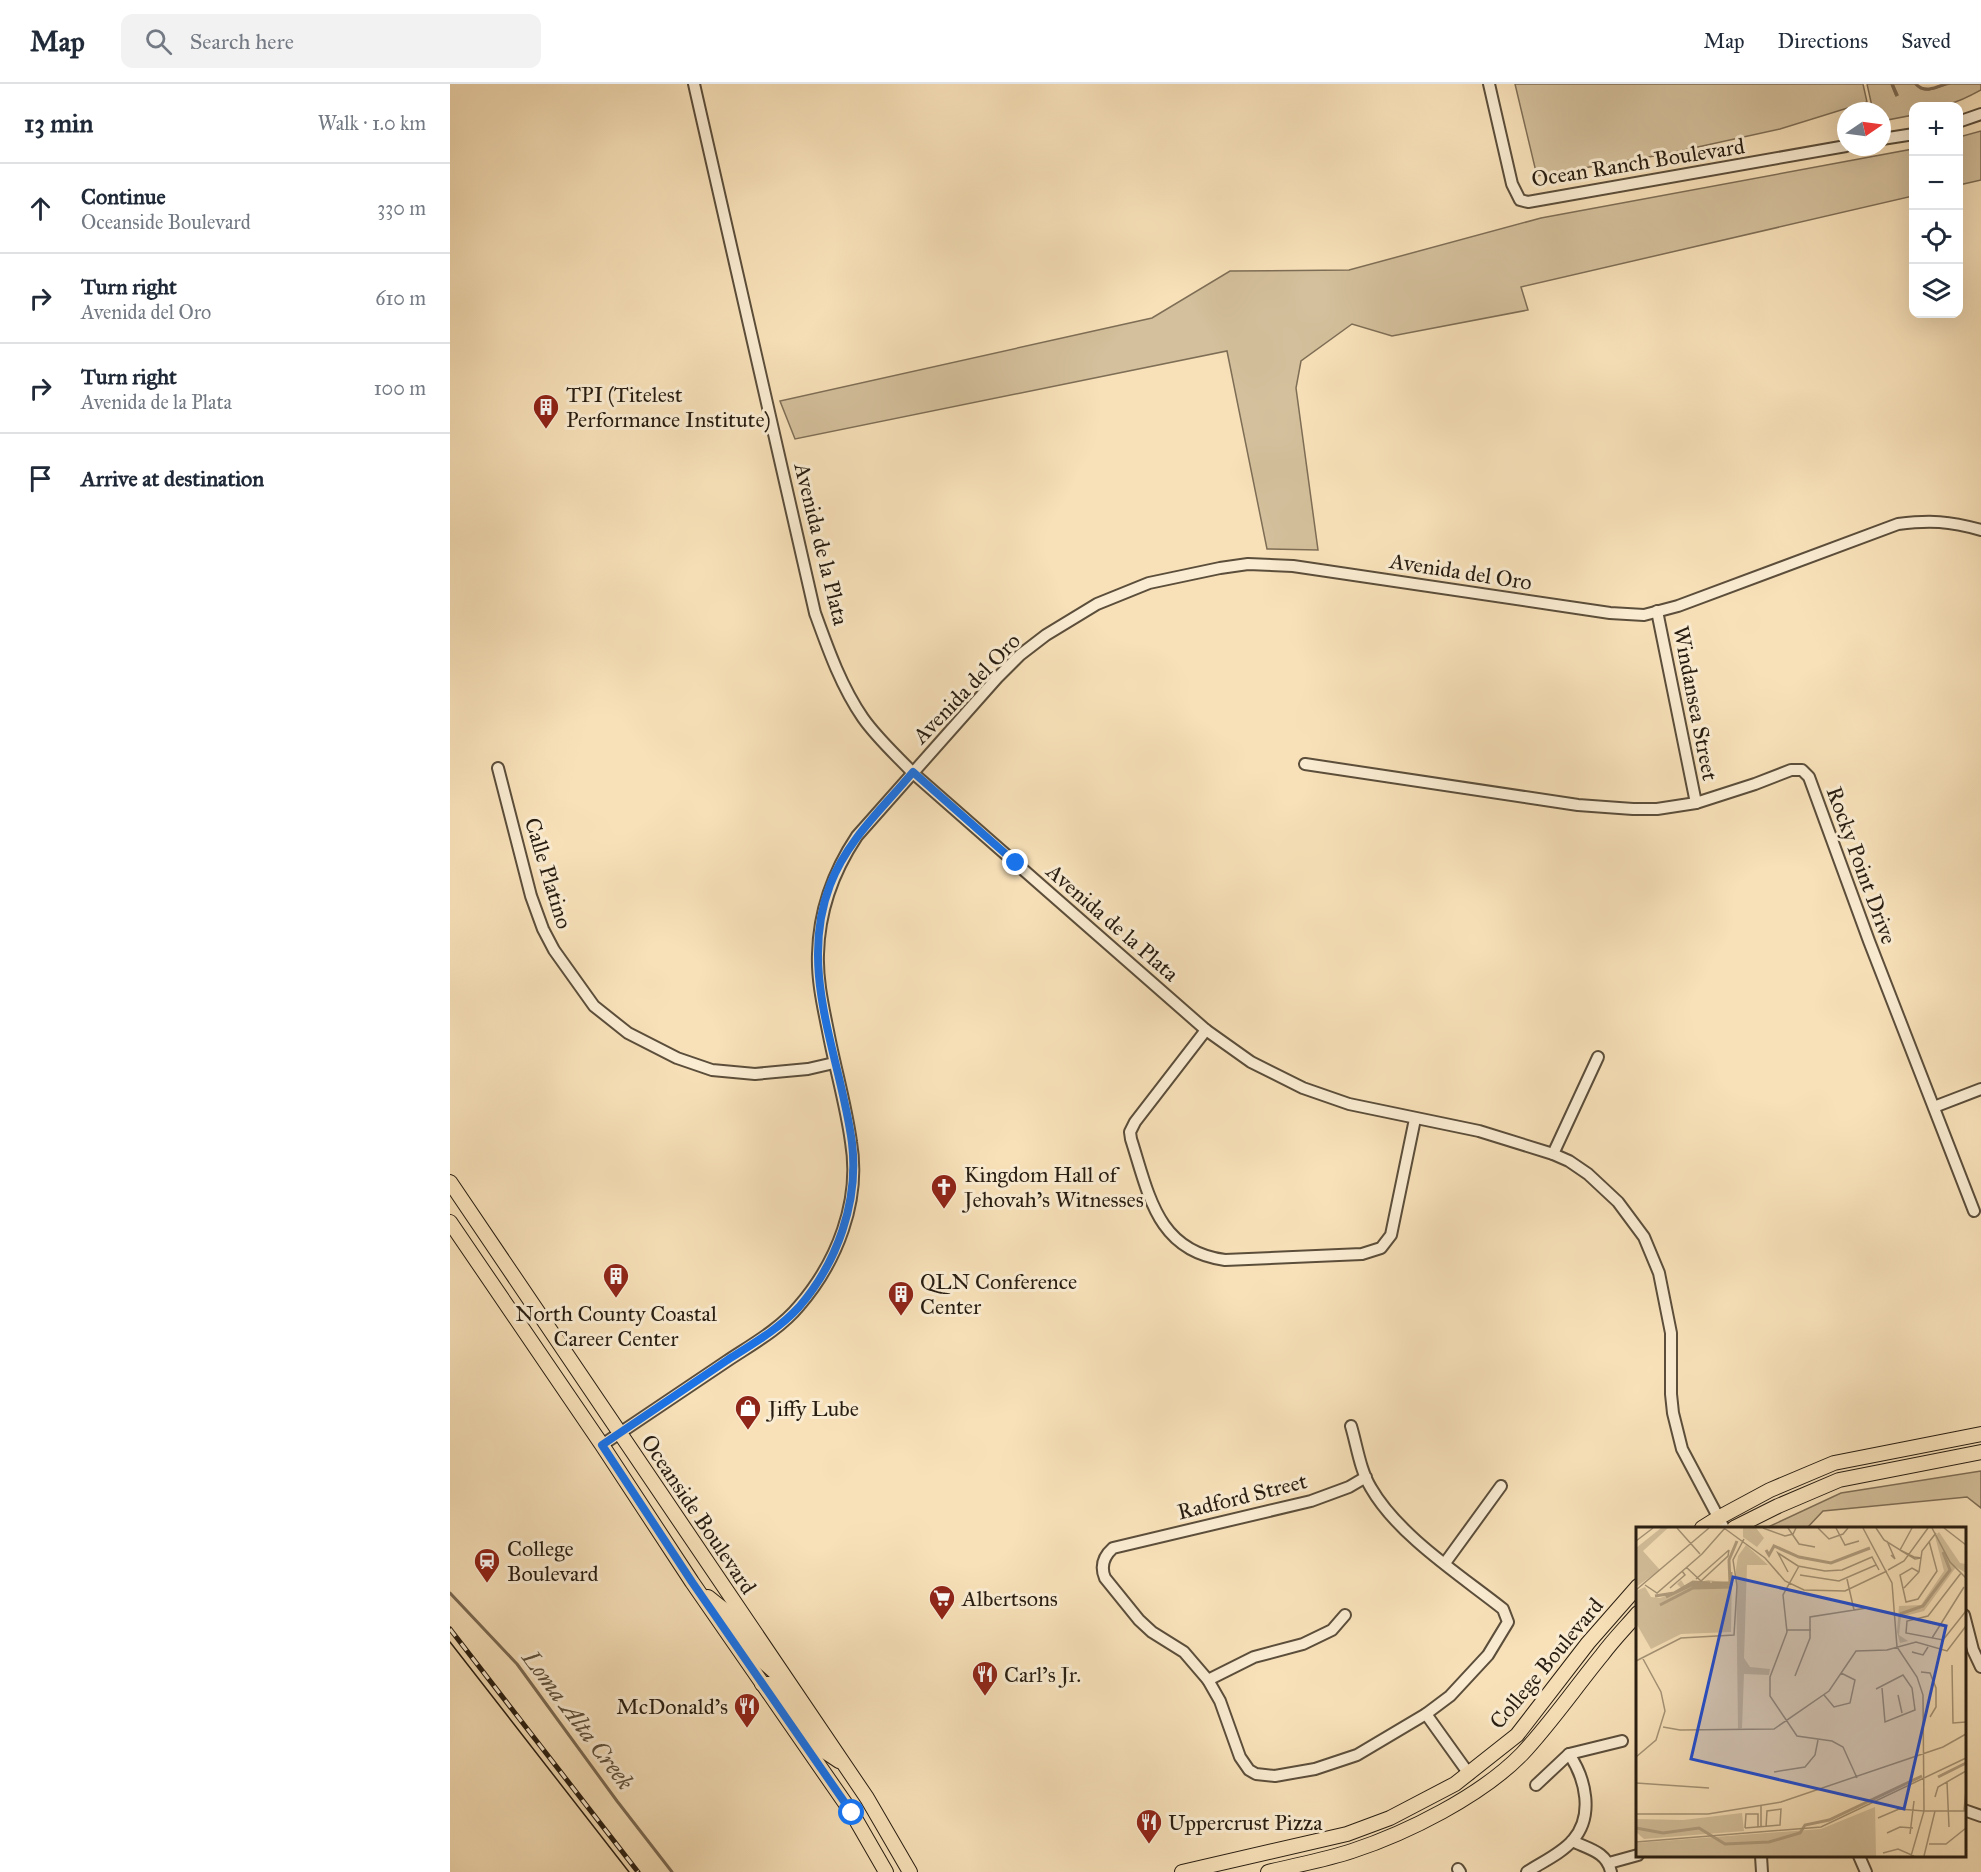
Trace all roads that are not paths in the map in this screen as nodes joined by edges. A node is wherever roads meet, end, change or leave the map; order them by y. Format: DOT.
graph roads {
  1 [pos="694,84"];
  2 [pos="1489,84"];
  3 [pos="1981,114"];
  4 [pos="1963,121"];
  5 [pos="1909,135"];
  6 [pos="1891,138"];
  7 [pos="1837,148"];
  8 [pos="1981,530"];
  9 [pos="1657,611"];
  10 [pos="1305,764"];
  11 [pos="498,768"];
  12 [pos="913,772"];
  13 [pos="1696,803"];
  14 [pos="1206,1030"];
  15 [pos="1598,1057"];
  16 [pos="834,1063"];
  17 [pos="1981,1089"];
  18 [pos="1934,1107"];
  19 [pos="1415,1119"];
  20 [pos="1553,1154"];
  21 [pos="450,1182"];
  22 [pos="1974,1211"];
  23 [pos="450,1222"];
  24 [pos="1351,1426"];
  25 [pos="619,1433"];
  26 [pos="1981,1434"];
  27 [pos="602,1445"];
  28 [pos="1981,1452"];
  29 [pos="1366,1478"];
  30 [pos="1501,1486"];
  31 [pos="1721,1523"];
  32 [pos="1706,1527"];
  33 [pos="1736,1527"];
  34 [pos="1445,1563"];
  35 [pos="697,1588"];
  36 [pos="1636,1588"];
  37 [pos="1345,1615"];
  38 [pos="1636,1615"];
  39 [pos="1966,1619"];
  40 [pos="1981,1667"];
  41 [pos="782,1673"];
  42 [pos="1208,1680"];
  43 [pos="762,1684"];
  44 [pos="1426,1714"];
  45 [pos="1517,1735"];
  46 [pos="1622,1741"];
  47 [pos="1569,1754"];
  48 [pos="844,1763"];
  49 [pos="1469,1774"];
  50 [pos="1536,1785"];
  51 [pos="1479,1788"];
  52 [pos="1966,1810"];
  53 [pos="1981,1816"];
  54 [pos="1424,1819"];
  55 [pos="1572,1841"];
  56 [pos="1312,1844"];
  57 [pos="1636,1857"];
  58 [pos="1761,1857"];
  59 [pos="1859,1857"];
  60 [pos="1610,1867"];
  61 [pos="1186,1871"];
  62 [pos="886,1872"];
  63 [pos="910,1872"];
  64 [pos="1224,1872"];
  65 [pos="1268,1872"];
  66 [pos="1527,1872"];
  67 [pos="1762,1872"];
  68 [pos="1866,1872"];
  1 -- 12 [label="street, Avenida de la Plata"];
  2 -- 7 [label="street, Ocean Ranch Boulevard"];
  3 -- 4 [label="street"];
  5 -- 6 [label="street"];
  8 -- 9 [label="street, Avenida del Oro"];
  9 -- 12 [label="street, Avenida del Oro"];
  9 -- 13 [label="street, Windansea Street"];
  10 -- 13 [label="street, Rocky Point Drive"];
  11 -- 16 [label="street, Calle Platino"];
  12 -- 14 [label="street, Avenida de la Plata"];
  12 -- 16 [label="street, Avenida del Oro"];
  13 -- 18 [label="street, Rocky Point Drive"];
  14 -- 19 [label="street, Avenida de la Plata"];
  14 -- 19 [label="street"];
  15 -- 20 [label="street"];
  16 -- 25 [label="street, Avenida del Oro"];
  17 -- 18 [label="street"];
  18 -- 22 [label="street, Rocky Point Drive"];
  19 -- 20 [label="street, Avenida de la Plata"];
  20 -- 31 [label="street, Avenida de la Plata"];
  21 -- 25 [label="main road, Oceanside Boulevard"];
  23 -- 27 [label="main road, Oceanside Boulevard"];
  24 -- 29 [label="street"];
  25 -- 27 [label="street, Avenida del Oro"];
  25 -- 41 [label="main road, Oceanside Boulevard"];
  26 -- 31 [label="main road"];
  27 -- 35 [label="main road, Oceanside Boulevard"];
  28 -- 33 [label="main road"];
  29 -- 34 [label="street"];
  29 -- 42 [label="street, Radford Street"];
  30 -- 34 [label="street"];
  31 -- 32 [label="main road"];
  34 -- 44 [label="street"];
  35 -- 41 [label="main road"];
  35 -- 43 [label="main road, Oceanside Boulevard"];
  36 -- 45 [label="main road, College Boulevard"];
  37 -- 42 [label="street"];
  38 -- 51 [label="main road, College Boulevard"];
  39 -- 40 [label="street"];
  41 -- 48 [label="main road, Oceanside Boulevard"];
  42 -- 44 [label="street"];
  43 -- 48 [label="main road"];
  43 -- 62 [label="main road, Oceanside Boulevard"];
  44 -- 49 [label="street"];
  45 -- 49 [label="main road, College Boulevard"];
  45 -- 51 [label="main road"];
  46 -- 47 [label="street"];
  47 -- 50 [label="street"];
  47 -- 55 [label="street"];
  48 -- 63 [label="main road, Oceanside Boulevard"];
  49 -- 54 [label="main road"];
  49 -- 56 [label="main road, College Boulevard"];
  51 -- 54 [label="main road, College Boulevard"];
  52 -- 53 [label="street"];
  54 -- 65 [label="main road, College Boulevard"];
  55 -- 60 [label="street"];
  55 -- 66 [label="street"];
  56 -- 61 [label="main road, College Boulevard"];
  56 -- 64 [label="main road"];
  57 -- 60 [label="street"];
  58 -- 67 [label="street"];
  59 -- 68 [label="street"];
}
